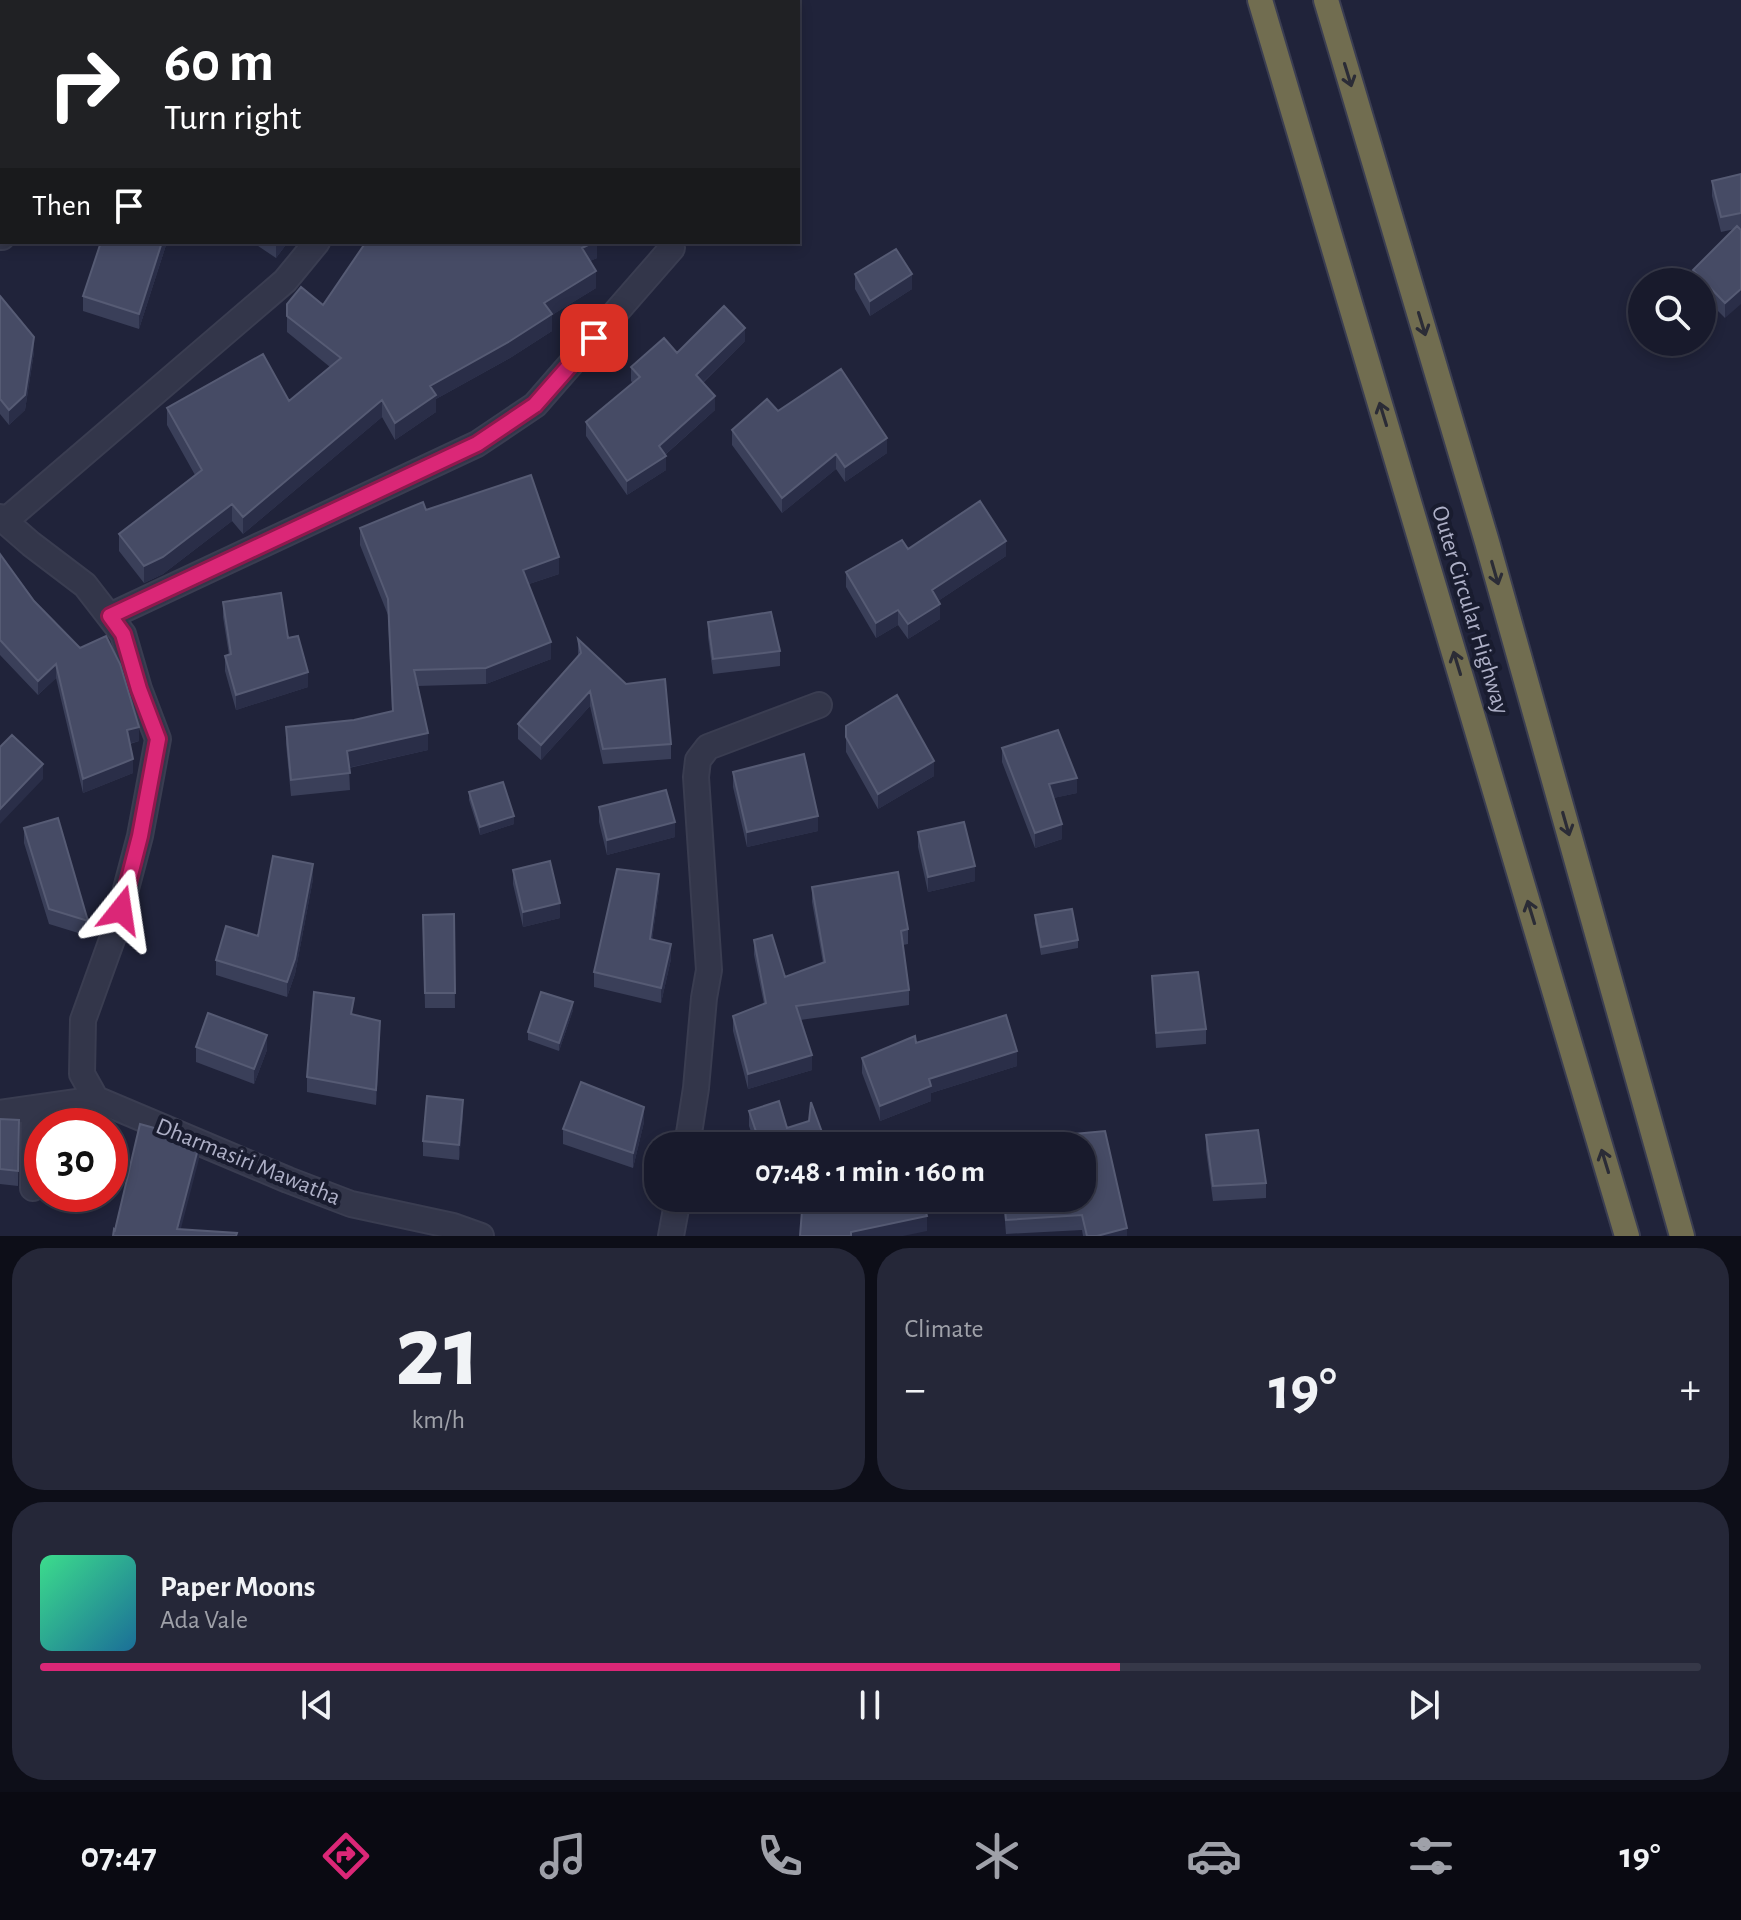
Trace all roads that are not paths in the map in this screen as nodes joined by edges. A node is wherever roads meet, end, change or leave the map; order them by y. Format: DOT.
graph roads {
  1 [pos="1260,0"];
  2 [pos="1326,0"];
  3 [pos="315,244"];
  4 [pos="672,248"];
  5 [pos="2,519"];
  6 [pos="110,616"];
  7 [pos="819,705"];
  8 [pos="96,1099"];
  9 [pos="34,1108"];
  10 [pos="24,1109"];
  11 [pos="0,1113"];
  12 [pos="689,1132"];
  13 [pos="675,1212"];
  14 [pos="481,1236"];
  15 [pos="671,1236"];
  16 [pos="1627,1236"];
  17 [pos="1682,1236"];
  16 -- 1 [label="highway, Outer Circular Highway, one-way"];
  2 -- 17 [label="highway, Outer Circular Highway, one-way"];
  3 -- 5 [label="street"];
  4 -- 6 [label="street"];
  5 -- 6 [label="street"];
  6 -- 8 [label="street"];
  7 -- 12 [label="street"];
  8 -- 9 [label="street"];
  8 -- 14 [label="street, Dharmasiri Mawatha"];
  10 -- 11 [label="street"];
  13 -- 15 [label="street"];
}
